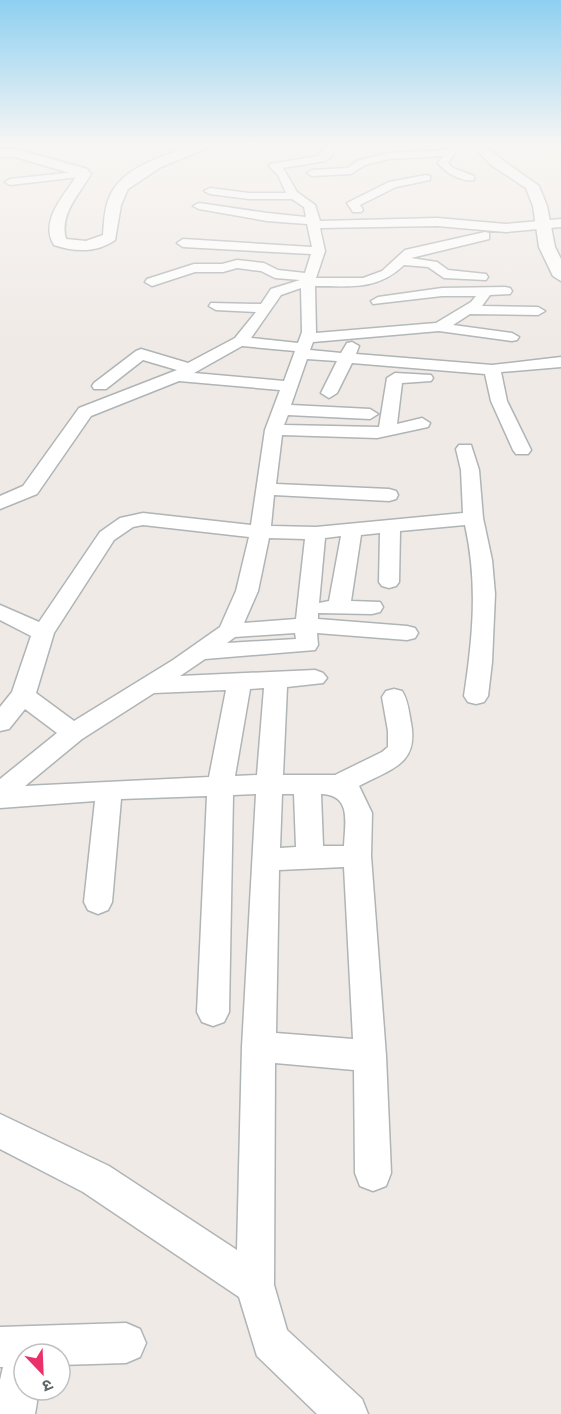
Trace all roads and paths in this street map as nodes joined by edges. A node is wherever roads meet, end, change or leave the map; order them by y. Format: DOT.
graph roads {
  1 [pos="59,212"];
  2 [pos="114,212"];
  3 [pos="236,212"];
  4 [pos="312,212"];
  5 [pos="541,212"];
  6 [pos="315,217"];
  7 [pos="561,223"];
  8 [pos="543,224"];
  9 [pos="485,236"];
  10 [pos="183,243"];
  11 [pos="319,251"];
  12 [pos="401,261"];
  13 [pos="561,276"];
  14 [pos="309,280"];
  15 [pos="152,282"];
  16 [pos="486,285"];
  17 [pos="505,291"];
  18 [pos="378,301"];
  19 [pos="216,306"];
  20 [pos="266,308"];
  21 [pos="467,310"];
  22 [pos="538,311"];
  23 [pos="439,327"];
  24 [pos="356,335"];
  25 [pos="512,336"];
  26 [pos="240,341"];
  27 [pos="304,341"];
  28 [pos="348,358"];
  29 [pos="561,362"];
  30 [pos="184,372"];
  31 [pos="493,377"];
  32 [pos="100,386"];
  33 [pos="290,386"];
  34 [pos="329,393"];
  35 [pos="281,410"];
  36 [pos="370,414"];
  37 [pos="422,423"];
  38 [pos="274,430"];
  39 [pos="387,431"];
  40 [pos="465,449"];
  41 [pos="522,450"];
  42 [pos="267,489"];
  43 [pos="389,495"];
  44 [pos="0,503"];
  45 [pos="472,518"];
  46 [pos="390,526"];
  47 [pos="352,530"];
  48 [pos="260,532"];
  49 [pos="316,533"];
  50 [pos="389,582"];
  51 [pos="339,607"];
  52 [pos="372,607"];
  53 [pos="0,612"];
  54 [pos="307,616"];
  55 [pos="229,631"];
  56 [pos="43,633"];
  57 [pos="407,633"];
  58 [pos="200,652"];
  59 [pos="315,678"];
  60 [pos="276,680"];
  61 [pos="239,682"];
  62 [pos="149,685"];
  63 [pos="23,694"];
  64 [pos="476,696"];
  65 [pos="394,697"];
  66 [pos="0,723"];
  67 [pos="73,733"];
  68 [pos="268,784"];
  69 [pos="307,784"];
  70 [pos="339,785"];
  71 [pos="220,786"];
  72 [pos="109,790"];
  73 [pos="0,795"];
  74 [pos="357,856"];
  75 [pos="310,858"];
  76 [pos="266,859"];
  77 [pos="98,902"];
  78 [pos="213,1012"];
  79 [pos="258,1047"];
  80 [pos="370,1056"];
  81 [pos="2,1137"];
  82 [pos="373,1173"];
  83 [pos="255,1285"];
  84 [pos="126,1343"];
  85 [pos="72,1348"];
  86 [pos="347,1414"];
  1 -- 2 [label="street"];
  3 -- 6 [label="street"];
  4 -- 6 [label="street"];
  5 -- 8 [label="street"];
  6 -- 8 [label="street"];
  6 -- 11 [label="street"];
  7 -- 8 [label="street"];
  8 -- 13 [label="street"];
  9 -- 12 [label="street"];
  10 -- 11 [label="street"];
  11 -- 14 [label="street"];
  12 -- 14 [label="street"];
  12 -- 16 [label="street"];
  14 -- 15 [label="street"];
  14 -- 20 [label="street"];
  14 -- 27 [label="street"];
  16 -- 17 [label="street"];
  16 -- 18 [label="street"];
  16 -- 21 [label="street"];
  19 -- 20 [label="street"];
  20 -- 26 [label="street"];
  21 -- 22 [label="street"];
  21 -- 23 [label="street"];
  23 -- 24 [label="street"];
  23 -- 25 [label="street"];
  24 -- 27 [label="street"];
  24 -- 28 [label="street"];
  26 -- 27 [label="street"];
  26 -- 30 [label="street"];
  27 -- 28 [label="street"];
  27 -- 33 [label="street"];
  28 -- 31 [label="street"];
  28 -- 34 [label="street"];
  29 -- 31 [label="street"];
  30 -- 32 [label="street"];
  30 -- 33 [label="street"];
  30 -- 44 [label="street"];
  31 -- 39 [label="street"];
  31 -- 41 [label="street"];
  33 -- 35 [label="street"];
  35 -- 36 [label="street"];
  35 -- 38 [label="street"];
  37 -- 39 [label="street"];
  38 -- 39 [label="street"];
  38 -- 42 [label="street"];
  40 -- 45 [label="street"];
  42 -- 43 [label="street"];
  42 -- 48 [label="street"];
  45 -- 46 [label="street"];
  45 -- 64 [label="street"];
  46 -- 47 [label="street"];
  46 -- 50 [label="street"];
  47 -- 49 [label="street"];
  47 -- 51 [label="street"];
  48 -- 49 [label="street"];
  48 -- 55 [label="street"];
  48 -- 56 [label="street"];
  49 -- 54 [label="street"];
  51 -- 52 [label="street"];
  51 -- 54 [label="street"];
  53 -- 56 [label="street"];
  54 -- 55 [label="street"];
  54 -- 57 [label="street"];
  54 -- 58 [label="street"];
  55 -- 58 [label="street"];
  56 -- 63 [label="street"];
  58 -- 62 [label="street"];
  59 -- 60 [label="street"];
  60 -- 61 [label="street"];
  60 -- 68 [label="street"];
  61 -- 62 [label="street"];
  61 -- 71 [label="street"];
  62 -- 67 [label="street"];
  63 -- 66 [label="street"];
  63 -- 67 [label="street"];
  65 -- 70 [label="street"];
  67 -- 73 [label="street"];
  68 -- 69 [label="street"];
  68 -- 71 [label="street"];
  68 -- 76 [label="street"];
  69 -- 70 [label="street"];
  69 -- 75 [label="street"];
  70 -- 74 [label="street"];
  71 -- 72 [label="street"];
  71 -- 78 [label="street"];
  72 -- 73 [label="street"];
  72 -- 77 [label="street"];
  74 -- 75 [label="street"];
  74 -- 80 [label="street"];
  75 -- 76 [label="street"];
  76 -- 79 [label="street"];
  79 -- 80 [label="street"];
  79 -- 83 [label="street"];
  80 -- 82 [label="street"];
  81 -- 83 [label="street"];
  83 -- 86 [label="street"];
  84 -- 85 [label="street"];
}
